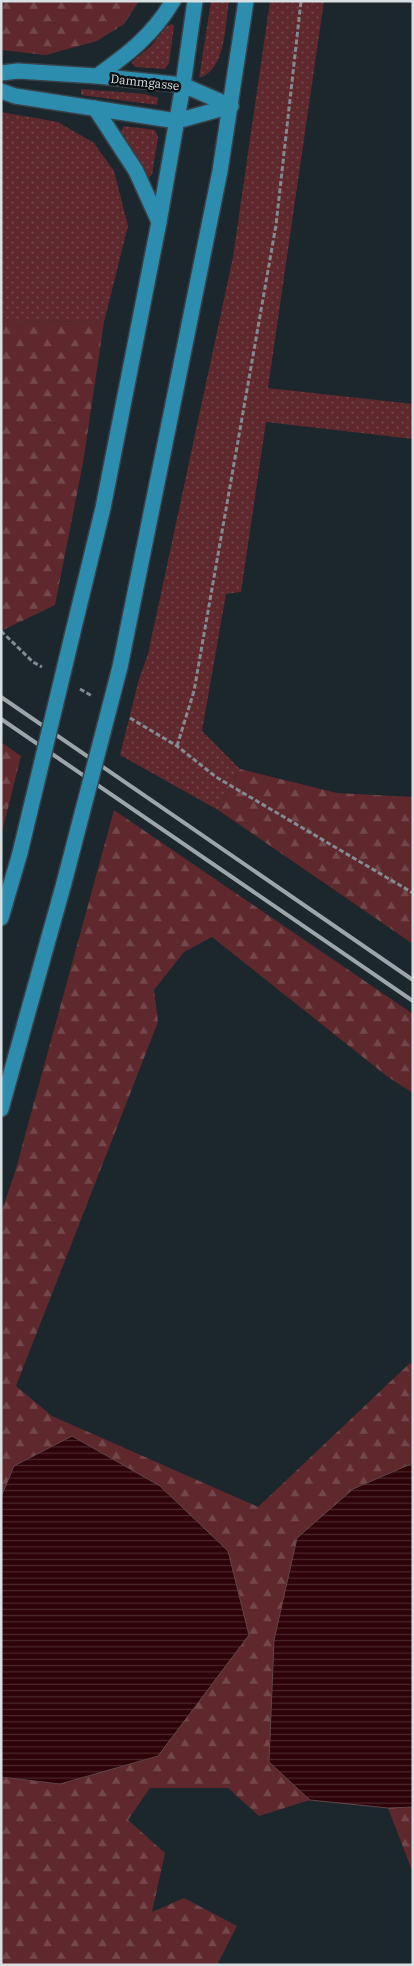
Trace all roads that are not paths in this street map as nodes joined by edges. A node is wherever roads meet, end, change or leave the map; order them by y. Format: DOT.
graph roads {
  1 [pos="173,1"];
  2 [pos="195,1"];
  3 [pos="246,1"];
  4 [pos="1,73"];
  5 [pos="97,76"];
  6 [pos="183,85"];
  7 [pos="1,91"];
  8 [pos="230,106"];
  9 [pos="95,108"];
  10 [pos="177,121"];
  11 [pos="159,222"];
  12 [pos="1,918"];
  13 [pos="1,1109"];
  1 -- 5 [label="main road"];
  2 -- 6 [label="main road"];
  3 -- 8 [label="main road"];
  4 -- 5 [label="main road, Dammgasse"];
  5 -- 6 [label="main road, Dammgasse"];
  6 -- 8 [label="main road, Dammgasse"];
  6 -- 10 [label="main road"];
  7 -- 9 [label="main road"];
  8 -- 10 [label="main road"];
  8 -- 13 [label="main road, bridge"];
  9 -- 10 [label="main road"];
  9 -- 11 [label="main road"];
  10 -- 11 [label="main road"];
  11 -- 12 [label="main road, bridge"];
}
